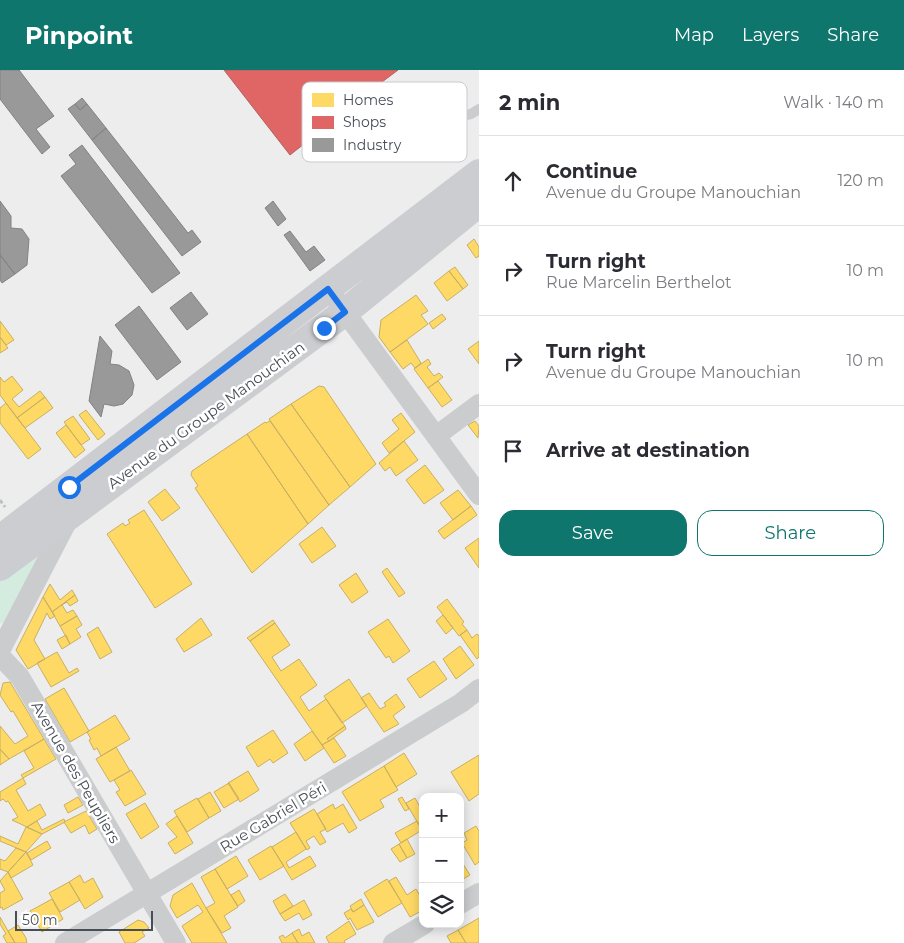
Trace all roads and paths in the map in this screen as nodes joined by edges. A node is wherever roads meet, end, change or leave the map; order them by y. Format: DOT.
graph roads {
  1 [pos="479,109"];
  2 [pos="467,115"];
  3 [pos="479,172"];
  4 [pos="479,203"];
  5 [pos="328,289"];
  6 [pos="345,312"];
  7 [pos="479,404"];
  8 [pos="436,436"];
  9 [pos="479,495"];
  10 [pos="70,516"];
  11 [pos="0,539"];
  12 [pos="0,567"];
  13 [pos="0,651"];
  14 [pos="0,656"];
  15 [pos="479,689"];
  16 [pos="146,893"];
  17 [pos="479,893"];
  18 [pos="464,902"];
  19 [pos="419,928"];
  20 [pos="66,943"];
  21 [pos="176,943"];
  22 [pos="393,943"];
  1 -- 2 [label="lane"];
  3 -- 5 [label="street, Avenue du Groupe Manouchian"];
  4 -- 6 [label="street, Avenue du Groupe Manouchian"];
  5 -- 6 [label="street"];
  5 -- 11 [label="street, Avenue du Groupe Manouchian"];
  6 -- 8 [label="street"];
  6 -- 10 [label="street, Avenue du Groupe Manouchian"];
  7 -- 8 [label="street"];
  8 -- 9 [label="street"];
  10 -- 12 [label="street, Avenue du Groupe Manouchian"];
  10 -- 13 [label="street"];
  14 -- 16 [label="street, Avenue des Peupliers"];
  15 -- 16 [label="street, Rue Gabriel Péri"];
  16 -- 20 [label="street, Rue Gabriel Péri"];
  16 -- 21 [label="street, Avenue des Peupliers"];
  17 -- 18 [label="street"];
  19 -- 22 [label="street"];
}
